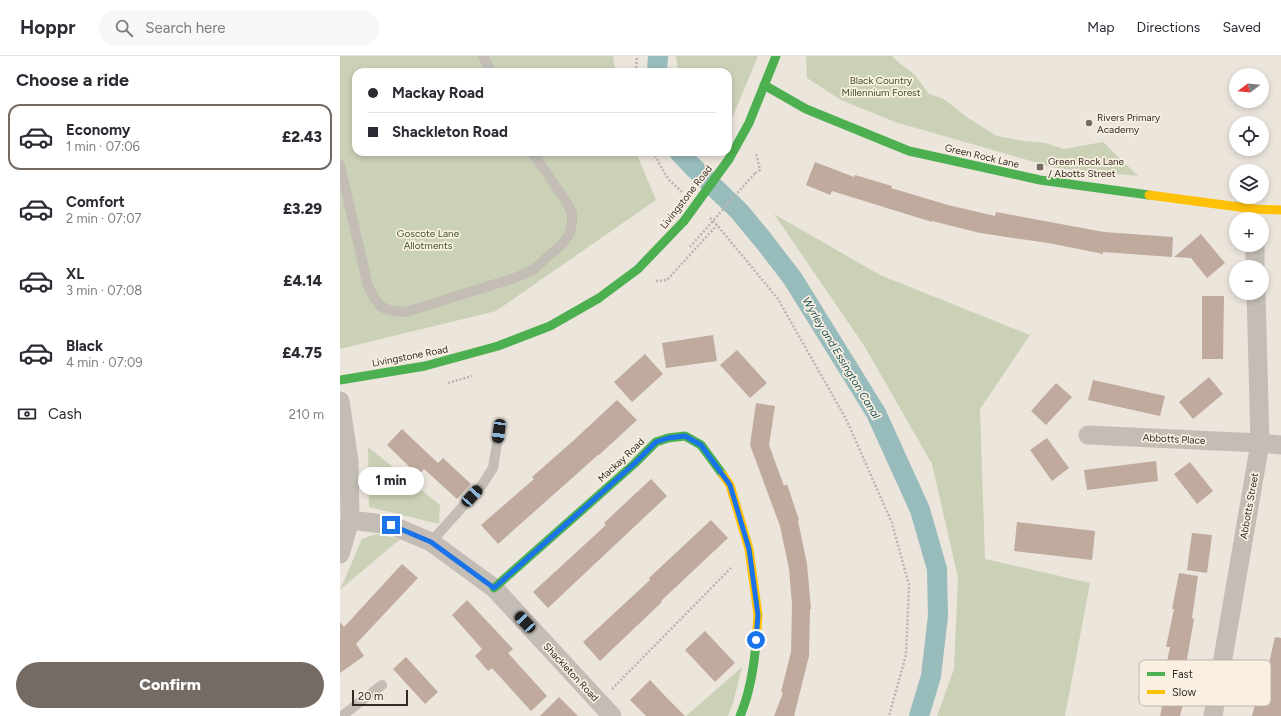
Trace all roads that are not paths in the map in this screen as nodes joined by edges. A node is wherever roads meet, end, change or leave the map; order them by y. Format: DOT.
graph roads {
  1 [pos="483,56"];
  2 [pos="776,56"];
  3 [pos="489,68"];
  4 [pos="764,85"];
  5 [pos="732,154"];
  6 [pos="535,156"];
  7 [pos="731,156"];
  8 [pos="340,165"];
  9 [pos="1281,210"];
  10 [pos="1241,212"];
  11 [pos="1268,212"];
  12 [pos="1256,300"];
  13 [pos="340,380"];
  14 [pos="340,401"];
  15 [pos="499,431"];
  16 [pos="1088,435"];
  17 [pos="1260,443"];
  18 [pos="1281,446"];
  19 [pos="350,520"];
  20 [pos="431,542"];
  21 [pos="340,554"];
  22 [pos="494,588"];
  23 [pos="1223,660"];
  24 [pos="382,684"];
  25 [pos="1215,706"];
  26 [pos="342,716"];
  27 [pos="612,716"];
  28 [pos="740,716"];
  29 [pos="1213,716"];
  1 -- 3 [label="lane"];
  2 -- 4 [label="street, Livingstone Road"];
  4 -- 5 [label="street, Livingstone Road, bridge"];
  4 -- 10 [label="street, Green Rock Lane"];
  6 -- 8 [label="lane"];
  7 -- 13 [label="street, Livingstone Road, bridge"];
  9 -- 11 [label="street, Green Rock Lane"];
  12 -- 17 [label="street, Abbotts Street"];
  14 -- 19 [label="street"];
  15 -- 20 [label="lane"];
  16 -- 17 [label="street, Abbotts Place"];
  17 -- 18 [label="street, Abbotts Place"];
  17 -- 23 [label="street, Abbotts Street"];
  19 -- 20 [label="street, Shackleton Road"];
  19 -- 21 [label="street"];
  20 -- 22 [label="street, Shackleton Road"];
  22 -- 27 [label="street, Shackleton Road"];
  22 -- 28 [label="street, Mackay Road"];
  24 -- 26 [label="lane"];
  25 -- 29 [label="street, Abbotts Street"];
}
